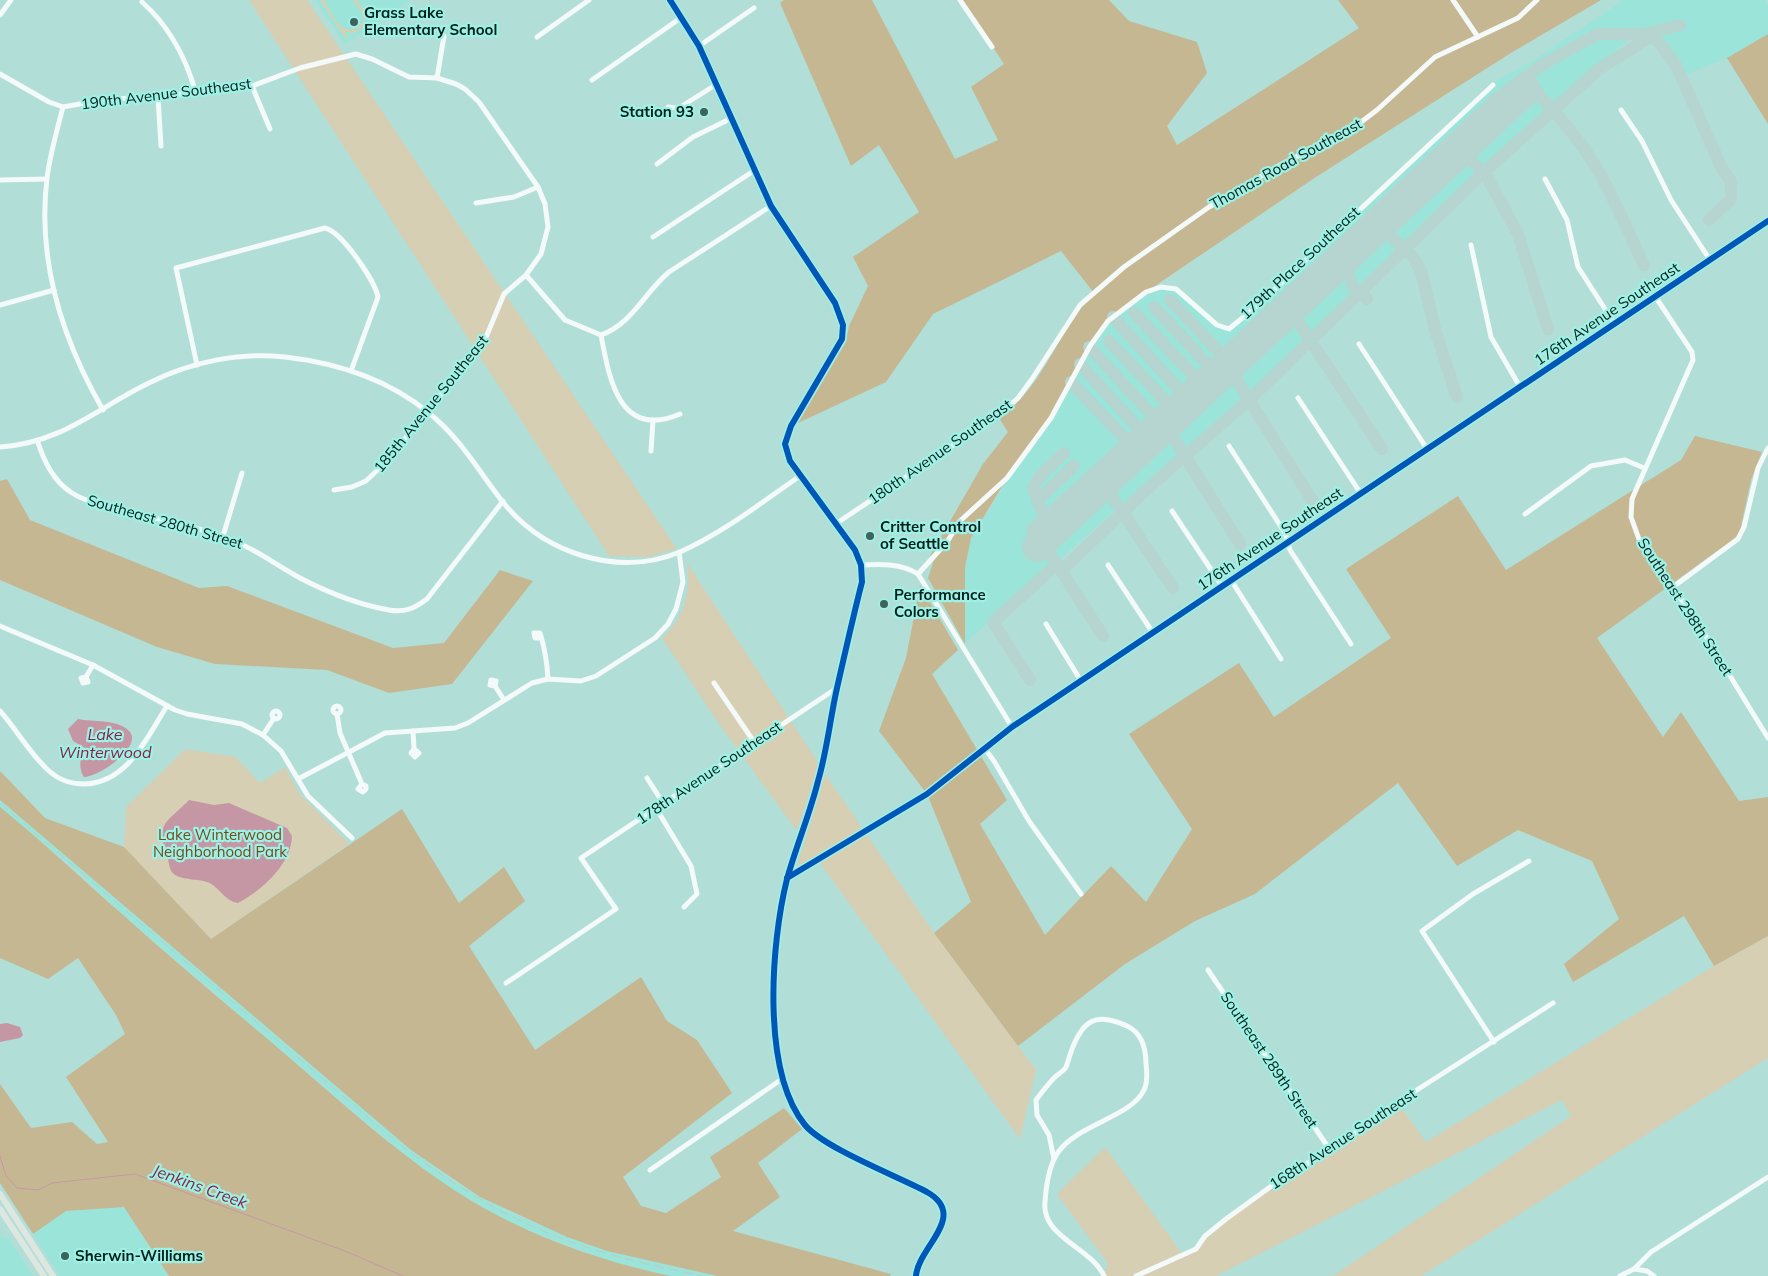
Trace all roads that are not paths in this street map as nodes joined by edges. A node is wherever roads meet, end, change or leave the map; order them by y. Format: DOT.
graph roads {
  1 [pos="11,0"];
  2 [pos="589,0"];
  3 [pos="670,0"];
  4 [pos="960,0"];
  5 [pos="1453,0"];
  6 [pos="1537,0"];
  7 [pos="142,2"];
  8 [pos="754,8"];
  9 [pos="0,15"];
  10 [pos="682,18"];
  11 [pos="444,36"];
  12 [pos="537,37"];
  13 [pos="1478,37"];
  14 [pos="698,46"];
  15 [pos="992,47"];
  16 [pos="356,54"];
  17 [pos="0,74"];
  18 [pos="437,78"];
  19 [pos="592,80"];
  20 [pos="717,84"];
  21 [pos="1493,85"];
  22 [pos="252,86"];
  23 [pos="195,90"];
  24 [pos="158,98"];
  25 [pos="62,107"];
  26 [pos="668,107"];
  27 [pos="1621,110"];
  28 [pos="732,118"];
  29 [pos="270,129"];
  30 [pos="162,146"];
  31 [pos="657,164"];
  32 [pos="755,170"];
  33 [pos="47,179"];
  34 [pos="1546,179"];
  35 [pos="0,180"];
  36 [pos="538,187"];
  37 [pos="476,203"];
  38 [pos="771,206"];
  39 [pos="1768,221"];
  40 [pos="653,237"];
  41 [pos="1471,245"];
  42 [pos="1710,260"];
  43 [pos="526,274"];
  44 [pos="54,290"];
  45 [pos="1655,296"];
  46 [pos="1086,299"];
  47 [pos="0,305"];
  48 [pos="1614,324"];
  49 [pos="601,335"];
  50 [pos="1359,344"];
  51 [pos="197,365"];
  52 [pos="352,371"];
  53 [pos="1520,387"];
  54 [pos="1298,398"];
  55 [pos="103,410"];
  56 [pos="427,411"];
  57 [pos="680,414"];
  58 [pos="653,420"];
  59 [pos="37,440"];
  60 [pos="1229,446"];
  61 [pos="0,447"];
  62 [pos="1768,448"];
  63 [pos="1427,449"];
  64 [pos="651,450"];
  65 [pos="1644,468"];
  66 [pos="242,474"];
  67 [pos="800,476"];
  68 [pos="334,490"];
  69 [pos="1361,494"];
  70 [pos="503,501"];
  71 [pos="1172,511"];
  72 [pos="1525,514"];
  73 [pos="837,523"];
  74 [pos="223,536"];
  75 [pos="1288,542"];
  76 [pos="679,552"];
  77 [pos="861,565"];
  78 [pos="1108,565"];
  79 [pos="918,574"];
  80 [pos="1231,580"];
  81 [pos="1222,586"];
  82 [pos="1673,587"];
  83 [pos="1046,624"];
  84 [pos="0,626"];
  85 [pos="1153,633"];
  86 [pos="540,638"];
  87 [pos="1351,644"];
  88 [pos="1281,659"];
  89 [pos="93,665"];
  90 [pos="86,677"];
  91 [pos="548,679"];
  92 [pos="1082,681"];
  93 [pos="714,683"];
  94 [pos="495,686"];
  95 [pos="837,688"];
  96 [pos="504,700"];
  97 [pos="167,706"];
  98 [pos="0,711"];
  99 [pos="337,714"];
  100 [pos="274,718"];
  101 [pos="1012,727"];
  102 [pos="413,731"];
  103 [pos="263,735"];
  104 [pos="1768,738"];
  105 [pos="754,742"];
  106 [pos="414,749"];
  107 [pos="985,749"];
  108 [pos="348,752"];
  109 [pos="647,778"];
  110 [pos="298,779"];
  111 [pos="362,784"];
  112 [pos="663,803"];
  113 [pos="656,808"];
  114 [pos="352,838"];
  115 [pos="1529,861"];
  116 [pos="787,878"];
  117 [pos="1080,894"];
  118 [pos="684,906"];
  119 [pos="1208,970"];
  120 [pos="506,983"];
  121 [pos="1553,1003"];
  122 [pos="1494,1042"];
  123 [pos="782,1079"];
  124 [pos="1330,1150"];
  125 [pos="1054,1159"];
  126 [pos="650,1170"];
  127 [pos="1768,1177"];
  128 [pos="1,1197"];
  129 [pos="0,1209"];
  130 [pos="1634,1269"];
  131 [pos="44,1276"];
  132 [pos="53,1276"];
  133 [pos="916,1276"];
  134 [pos="1104,1276"];
  135 [pos="1136,1276"];
  136 [pos="1620,1276"];
  137 [pos="1654,1276"];
  1 -- 9 [label="street"];
  2 -- 12 [label="street"];
  3 -- 10 [label="street"];
  4 -- 15 [label="street"];
  5 -- 13 [label="street"];
  6 -- 13 [label="street, Thomas Road Southeast"];
  7 -- 23 [label="street"];
  8 -- 14 [label="street"];
  10 -- 14 [label="street"];
  10 -- 19 [label="street"];
  11 -- 18 [label="street"];
  13 -- 46 [label="street, Thomas Road Southeast"];
  14 -- 20 [label="street"];
  16 -- 18 [label="street, 185th Avenue Southeast"];
  16 -- 22 [label="street, 190th Avenue Southeast"];
  17 -- 25 [label="street"];
  18 -- 36 [label="street, 185th Avenue Southeast"];
  20 -- 26 [label="street"];
  20 -- 28 [label="street"];
  21 -- 79 [label="street, 179th Place Southeast"];
  22 -- 23 [label="street, 190th Avenue Southeast"];
  22 -- 29 [label="street"];
  23 -- 24 [label="street, 190th Avenue Southeast"];
  24 -- 25 [label="street, 190th Avenue Southeast"];
  24 -- 30 [label="street"];
  25 -- 33 [label="street"];
  27 -- 42 [label="street"];
  28 -- 31 [label="street"];
  28 -- 32 [label="street"];
  32 -- 38 [label="street"];
  32 -- 40 [label="street"];
  33 -- 35 [label="street"];
  33 -- 44 [label="street"];
  34 -- 48 [label="street"];
  36 -- 37 [label="street"];
  36 -- 43 [label="street, 185th Avenue Southeast"];
  38 -- 49 [label="street"];
  38 -- 67 [label="street"];
  39 -- 42 [label="street, 176th Avenue Southeast"];
  41 -- 53 [label="street"];
  42 -- 45 [label="street, 176th Avenue Southeast"];
  43 -- 49 [label="street"];
  43 -- 56 [label="street, 185th Avenue Southeast"];
  44 -- 47 [label="street"];
  44 -- 55 [label="street"];
  45 -- 48 [label="street, 176th Avenue Southeast"];
  45 -- 65 [label="street, Southeast 298th Street"];
  46 -- 73 [label="street, 180th Avenue Southeast"];
  48 -- 53 [label="street, 176th Avenue Southeast"];
  49 -- 58 [label="street"];
  50 -- 63 [label="street"];
  51 -- 52 [label="street"];
  51 -- 52 [label="street"];
  51 -- 55 [label="street"];
  52 -- 56 [label="street"];
  53 -- 63 [label="street, 176th Avenue Southeast"];
  54 -- 69 [label="street"];
  55 -- 59 [label="street"];
  56 -- 68 [label="street, 185th Avenue Southeast"];
  56 -- 70 [label="street"];
  57 -- 58 [label="street"];
  58 -- 64 [label="street"];
  59 -- 61 [label="street"];
  59 -- 74 [label="street, Southeast 280th Street"];
  60 -- 75 [label="street"];
  62 -- 82 [label="street"];
  63 -- 69 [label="street, 176th Avenue Southeast"];
  65 -- 72 [label="street"];
  65 -- 82 [label="street, Southeast 298th Street"];
  66 -- 74 [label="street"];
  67 -- 73 [label="street"];
  67 -- 76 [label="street"];
  69 -- 75 [label="street, 176th Avenue Southeast"];
  70 -- 74 [label="street, Southeast 280th Street"];
  70 -- 76 [label="street"];
  71 -- 81 [label="street"];
  73 -- 77 [label="street"];
  75 -- 80 [label="street, 176th Avenue Southeast"];
  75 -- 87 [label="street"];
  76 -- 91 [label="street"];
  77 -- 79 [label="street"];
  77 -- 95 [label="street"];
  78 -- 85 [label="street"];
  79 -- 101 [label="street"];
  80 -- 81 [label="street, 176th Avenue Southeast"];
  80 -- 88 [label="street"];
  81 -- 85 [label="street, 176th Avenue Southeast"];
  82 -- 104 [label="street, Southeast 298th Street"];
  83 -- 92 [label="street"];
  84 -- 89 [label="street"];
  85 -- 92 [label="street, 176th Avenue Southeast"];
  86 -- 91 [label="street"];
  89 -- 90 [label="street"];
  89 -- 97 [label="street"];
  91 -- 96 [label="street"];
  92 -- 101 [label="street, 176th Avenue Southeast"];
  93 -- 105 [label="street"];
  94 -- 96 [label="street"];
  95 -- 105 [label="street, 178th Avenue Southeast"];
  95 -- 116 [label="street"];
  96 -- 102 [label="street"];
  97 -- 98 [label="street"];
  97 -- 103 [label="street"];
  99 -- 108 [label="street"];
  100 -- 103 [label="street"];
  101 -- 107 [label="street, 176th Avenue Southeast"];
  102 -- 106 [label="street"];
  102 -- 108 [label="street"];
  103 -- 110 [label="street"];
  105 -- 112 [label="street, 178th Avenue Southeast"];
  107 -- 116 [label="street, 176th Avenue Southeast"];
  107 -- 117 [label="street"];
  108 -- 110 [label="street"];
  108 -- 111 [label="street"];
  109 -- 112 [label="street"];
  110 -- 114 [label="street"];
  112 -- 113 [label="street, 178th Avenue Southeast"];
  113 -- 118 [label="street"];
  113 -- 120 [label="street, 178th Avenue Southeast"];
  115 -- 122 [label="street"];
  116 -- 123 [label="street"];
  119 -- 124 [label="street, Southeast 289th Street"];
  121 -- 122 [label="street, 168th Avenue Southeast"];
  122 -- 124 [label="street, 168th Avenue Southeast"];
  123 -- 126 [label="street"];
  123 -- 133 [label="street"];
  124 -- 135 [label="street, 168th Avenue Southeast"];
  125 -- 125 [label="street"];
  125 -- 134 [label="street"];
  127 -- 130 [label="street"];
  128 -- 132 [label="main road"];
  129 -- 131 [label="main road"];
  130 -- 136 [label="street"];
  130 -- 137 [label="street"];
}
